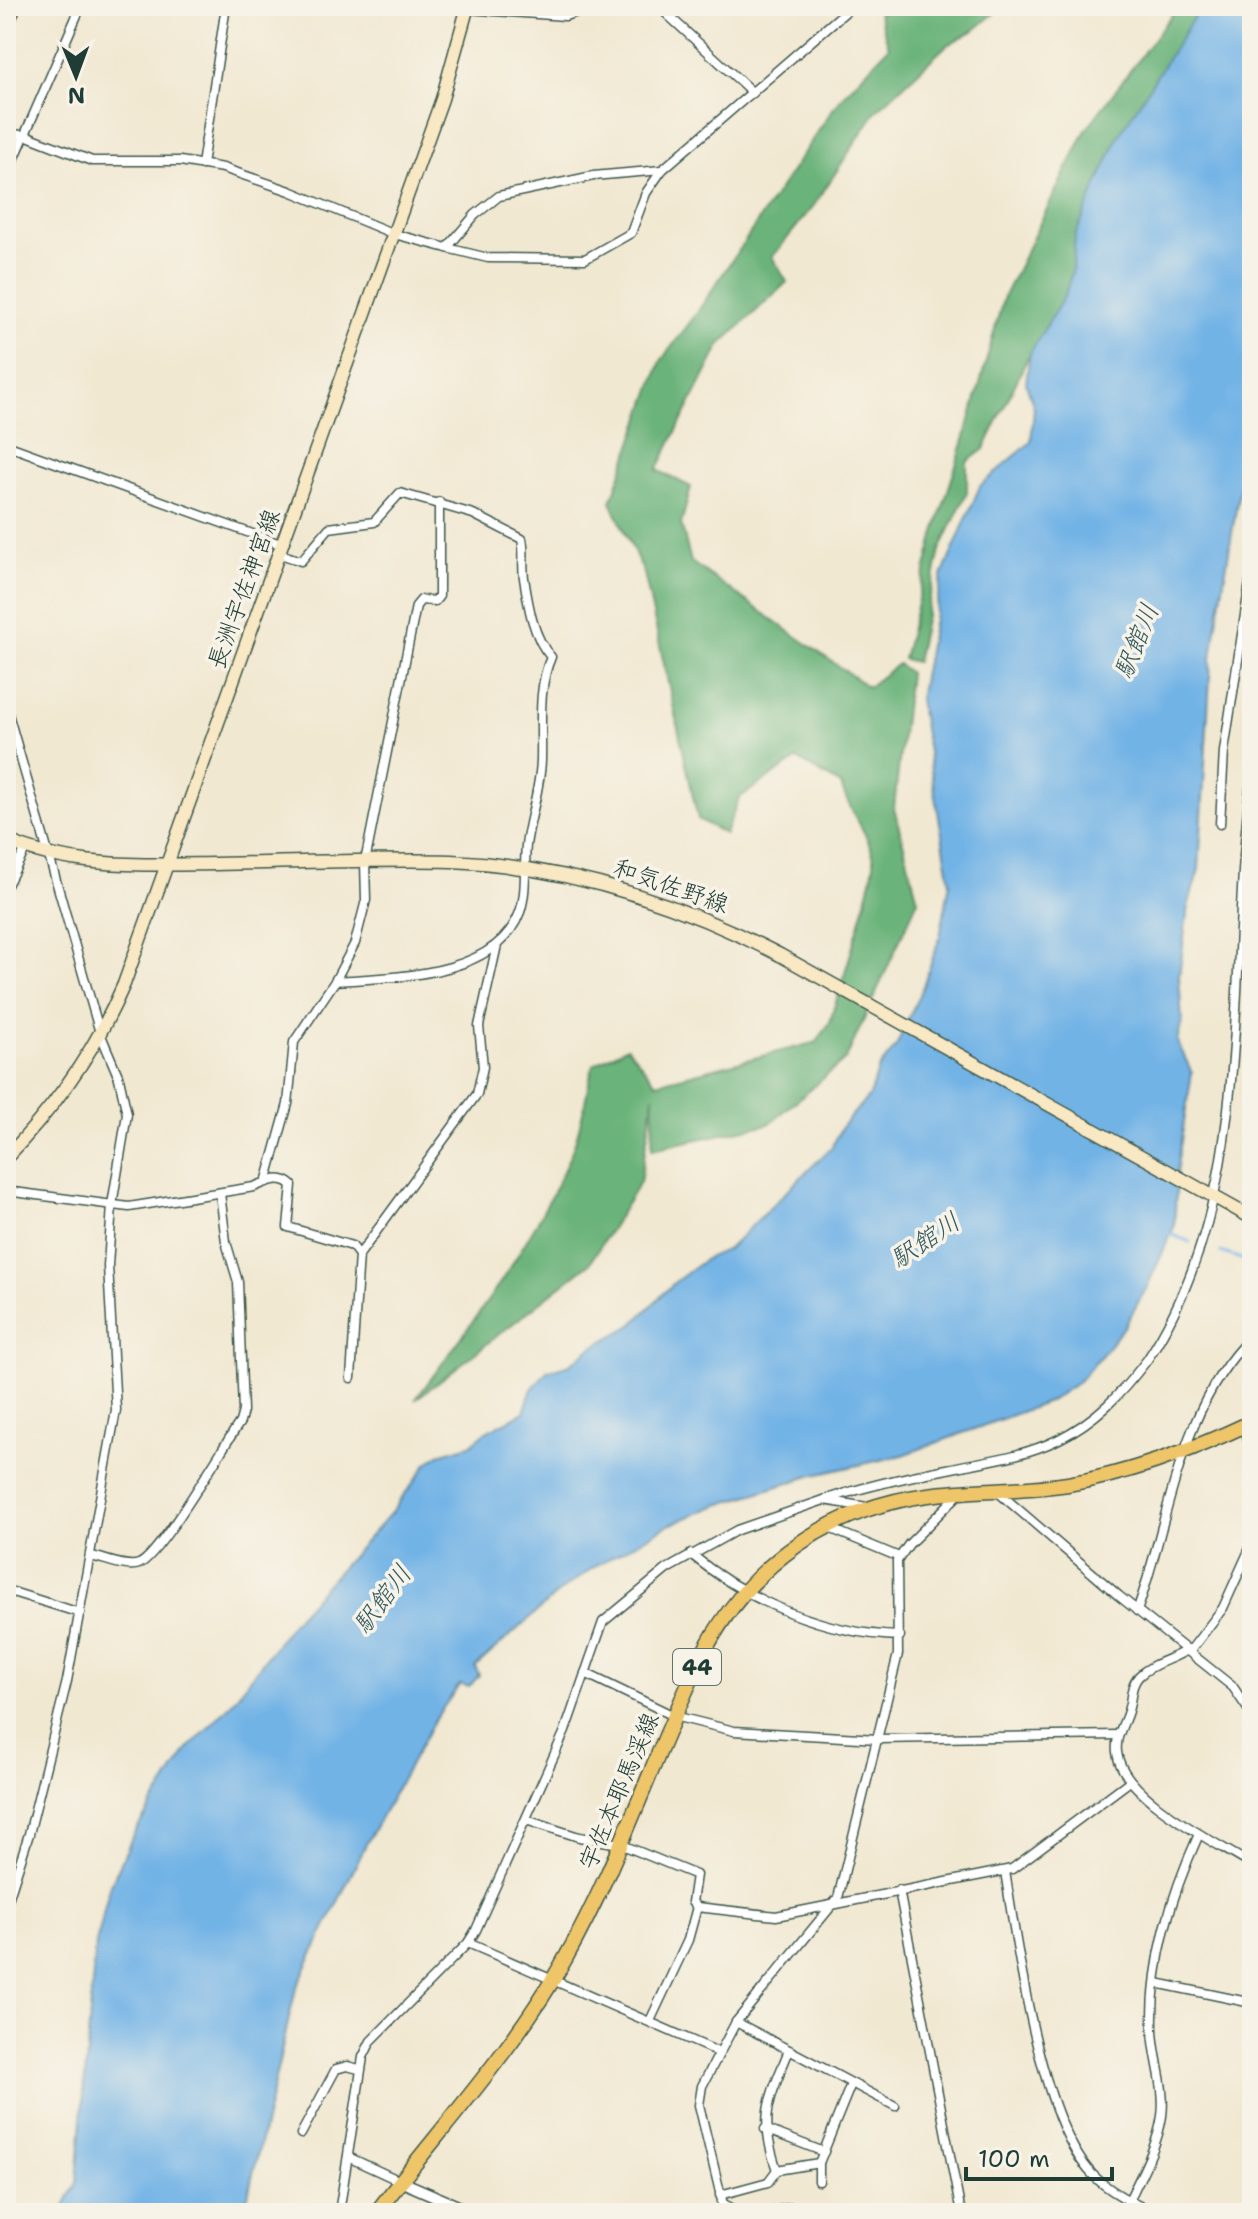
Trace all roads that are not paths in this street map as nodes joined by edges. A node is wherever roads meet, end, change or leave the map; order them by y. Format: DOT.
graph roads {
  1 [pos="17,6"];
  2 [pos="81,6"];
  3 [pos="226,6"];
  4 [pos="594,6"];
  5 [pos="658,6"];
  6 [pos="852,6"];
  7 [pos="467,8"];
  8 [pos="6,33"];
  9 [pos="753,93"];
  10 [pos="6,134"];
  11 [pos="25,135"];
  12 [pos="202,165"];
  13 [pos="662,170"];
  14 [pos="6,178"];
  15 [pos="394,234"];
  16 [pos="447,248"];
  17 [pos="6,445"];
  18 [pos="439,502"];
  19 [pos="281,550"];
  20 [pos="1252,569"];
  21 [pos="6,707"];
  22 [pos="1252,774"];
  23 [pos="1220,824"];
  24 [pos="6,840"];
  25 [pos="26,848"];
  26 [pos="47,854"];
  27 [pos="365,862"];
  28 [pos="166,865"];
  29 [pos="523,869"];
  30 [pos="6,887"];
  31 [pos="497,945"];
  32 [pos="335,981"];
  33 [pos="100,1033"];
  34 [pos="6,1158"];
  35 [pos="267,1179"];
  36 [pos="6,1191"];
  37 [pos="220,1193"];
  38 [pos="1217,1198"];
  39 [pos="112,1205"];
  40 [pos="1252,1218"];
  41 [pos="359,1255"];
  42 [pos="1252,1336"];
  43 [pos="351,1378"];
  44 [pos="1249,1423"];
  45 [pos="1185,1451"];
  46 [pos="1252,1460"];
  47 [pos="998,1491"];
  48 [pos="960,1493"];
  49 [pos="824,1500"];
  50 [pos="872,1508"];
  51 [pos="826,1527"];
  52 [pos="1252,1544"];
  53 [pos="691,1554"];
  54 [pos="91,1556"];
  55 [pos="899,1557"];
  56 [pos="6,1590"];
  57 [pos="744,1591"];
  58 [pos="1137,1611"];
  59 [pos="80,1613"];
  60 [pos="900,1636"];
  61 [pos="1189,1650"];
  62 [pos="585,1673"];
  63 [pos="1252,1715"];
  64 [pos="674,1716"];
  65 [pos="1118,1735"];
  66 [pos="878,1739"];
  67 [pos="1130,1781"];
  68 [pos="526,1820"];
  69 [pos="1199,1834"];
  70 [pos="620,1844"];
  71 [pos="1252,1865"];
  72 [pos="1005,1871"];
  73 [pos="899,1890"];
  74 [pos="835,1903"];
  75 [pos="6,1906"];
  76 [pos="697,1907"];
  77 [pos="468,1943"];
  78 [pos="554,1979"];
  79 [pos="1156,1983"];
  80 [pos="1252,2003"];
  81 [pos="650,2021"];
  82 [pos="736,2022"];
  83 [pos="789,2050"];
  84 [pos="718,2052"];
  85 [pos="359,2069"];
  86 [pos="851,2084"];
  87 [pos="895,2106"];
  88 [pos="765,2129"];
  89 [pos="301,2134"];
  90 [pos="824,2152"];
  91 [pos="348,2157"];
  92 [pos="819,2163"];
  93 [pos="777,2170"];
  94 [pos="400,2181"];
  95 [pos="819,2181"];
  96 [pos="721,2199"];
  97 [pos="1129,2200"];
  98 [pos="339,2213"];
  99 [pos="376,2213"];
  100 [pos="474,2213"];
  101 [pos="725,2213"];
  102 [pos="741,2213"];
  103 [pos="766,2213"];
  104 [pos="816,2213"];
  105 [pos="961,2213"];
  106 [pos="1123,2213"];
  107 [pos="1154,2213"];
  1 -- 8 [label="street"];
  2 -- 11 [label="street"];
  3 -- 12 [label="street"];
  4 -- 7 [label="street"];
  5 -- 9 [label="street"];
  6 -- 9 [label="street"];
  7 -- 15 [label="main road, 長洲宇佐神宮線"];
  9 -- 13 [label="street"];
  10 -- 11 [label="street"];
  11 -- 12 [label="street"];
  11 -- 14 [label="street"];
  12 -- 15 [label="street"];
  13 -- 16 [label="street"];
  13 -- 16 [label="street"];
  15 -- 16 [label="street"];
  15 -- 19 [label="main road, 長洲宇佐神宮線"];
  17 -- 19 [label="street"];
  18 -- 19 [label="street"];
  18 -- 27 [label="street"];
  18 -- 29 [label="street"];
  19 -- 28 [label="main road, 長洲宇佐神宮線"];
  20 -- 23 [label="street"];
  21 -- 26 [label="street"];
  22 -- 38 [label="street"];
  24 -- 25 [label="main road, 和気佐野線"];
  25 -- 26 [label="main road, 和気佐野線"];
  25 -- 30 [label="street"];
  26 -- 28 [label="main road, 和気佐野線"];
  26 -- 33 [label="street"];
  27 -- 28 [label="main road, 和気佐野線"];
  27 -- 29 [label="main road, 和気佐野線"];
  27 -- 32 [label="street"];
  28 -- 33 [label="main road, 長洲宇佐神宮線"];
  29 -- 31 [label="street"];
  29 -- 38 [label="main road, 和気佐野線"];
  31 -- 32 [label="street"];
  31 -- 41 [label="street"];
  32 -- 35 [label="street"];
  33 -- 34 [label="main road, 長洲宇佐神宮線"];
  33 -- 39 [label="street"];
  35 -- 37 [label="street"];
  35 -- 41 [label="street"];
  36 -- 39 [label="street"];
  37 -- 39 [label="street"];
  37 -- 54 [label="street"];
  38 -- 40 [label="main road, 和気佐野線"];
  38 -- 49 [label="street"];
  39 -- 54 [label="street"];
  41 -- 43 [label="street"];
  42 -- 45 [label="street"];
  44 -- 45 [label="main road, 宇佐本耶馬渓線 / 44"];
  44 -- 46 [label="street"];
  45 -- 47 [label="main road, 宇佐本耶馬渓線 / 44"];
  45 -- 58 [label="street"];
  47 -- 48 [label="main road, 宇佐本耶馬渓線 / 44"];
  47 -- 58 [label="street"];
  48 -- 50 [label="main road, 宇佐本耶馬渓線 / 44"];
  48 -- 55 [label="street"];
  49 -- 50 [label="street"];
  49 -- 53 [label="street"];
  50 -- 51 [label="main road, 宇佐本耶馬渓線 / 44"];
  51 -- 55 [label="street"];
  51 -- 57 [label="main road, 宇佐本耶馬渓線 / 44"];
  52 -- 61 [label="street"];
  53 -- 57 [label="street"];
  53 -- 62 [label="street"];
  54 -- 59 [label="street"];
  55 -- 60 [label="street"];
  56 -- 59 [label="street"];
  57 -- 60 [label="street"];
  57 -- 64 [label="main road, 宇佐本耶馬渓線 / 44"];
  58 -- 61 [label="street"];
  59 -- 75 [label="street"];
  60 -- 66 [label="street"];
  61 -- 63 [label="street"];
  61 -- 65 [label="street"];
  62 -- 64 [label="street"];
  62 -- 68 [label="street"];
  64 -- 66 [label="street"];
  64 -- 70 [label="main road, 宇佐本耶馬渓線 / 44"];
  65 -- 66 [label="street"];
  65 -- 67 [label="street"];
  66 -- 74 [label="street"];
  67 -- 69 [label="street"];
  67 -- 72 [label="street"];
  68 -- 70 [label="street"];
  68 -- 77 [label="street"];
  69 -- 71 [label="street"];
  69 -- 79 [label="street"];
  70 -- 76 [label="street"];
  70 -- 78 [label="main road, 宇佐本耶馬渓線 / 44"];
  72 -- 73 [label="street"];
  72 -- 97 [label="street"];
  73 -- 74 [label="street"];
  73 -- 105 [label="street"];
  74 -- 76 [label="street"];
  74 -- 82 [label="street"];
  76 -- 81 [label="street"];
  77 -- 78 [label="street"];
  77 -- 85 [label="street"];
  78 -- 81 [label="street"];
  78 -- 94 [label="main road, 宇佐本耶馬渓線 / 44"];
  79 -- 80 [label="street"];
  79 -- 97 [label="street"];
  81 -- 84 [label="street"];
  82 -- 83 [label="street"];
  82 -- 84 [label="street"];
  83 -- 86 [label="street"];
  83 -- 88 [label="street"];
  84 -- 96 [label="street"];
  85 -- 89 [label="street"];
  85 -- 91 [label="street"];
  86 -- 87 [label="street"];
  86 -- 90 [label="street"];
  88 -- 90 [label="street"];
  88 -- 93 [label="street"];
  90 -- 92 [label="street"];
  91 -- 94 [label="street"];
  91 -- 98 [label="street"];
  92 -- 93 [label="street"];
  92 -- 95 [label="street"];
  93 -- 96 [label="street"];
  94 -- 99 [label="main road, 宇佐本耶馬渓線 / 44"];
  94 -- 100 [label="street"];
  96 -- 101 [label="street"];
  96 -- 102 [label="street"];
  97 -- 106 [label="street"];
  97 -- 107 [label="street"];
  103 -- 104 [label="street"];
}
